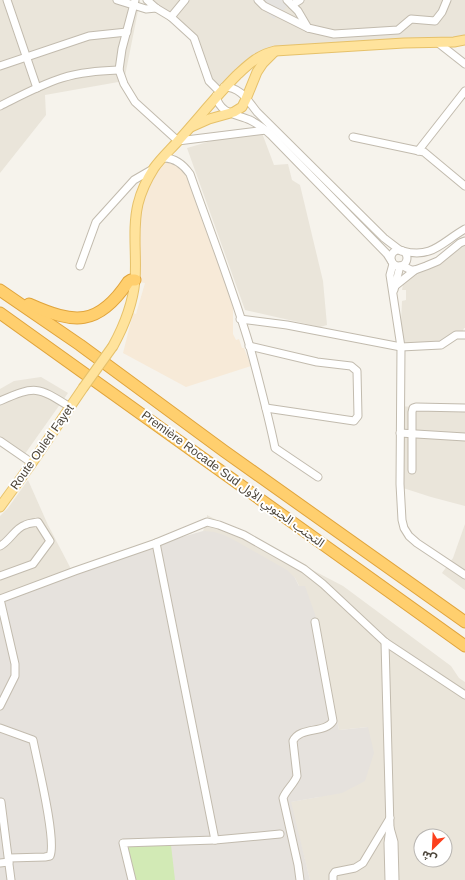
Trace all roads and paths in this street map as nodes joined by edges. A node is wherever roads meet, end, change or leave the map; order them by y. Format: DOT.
graph roads {
  1 [pos="117,0"];
  2 [pos="148,0"];
  3 [pos="185,0"];
  4 [pos="258,0"];
  5 [pos="287,0"];
  6 [pos="300,0"];
  7 [pos="447,0"];
  8 [pos="7,1"];
  9 [pos="134,2"];
  10 [pos="0,5"];
  11 [pos="292,6"];
  12 [pos="156,8"];
  13 [pos="171,17"];
  14 [pos="308,28"];
  15 [pos="127,32"];
  16 [pos="465,40"];
  17 [pos="437,42"];
  18 [pos="275,51"];
  19 [pos="26,57"];
  20 [pos="465,64"];
  21 [pos="0,66"];
  22 [pos="119,70"];
  23 [pos="37,88"];
  24 [pos="465,91"];
  25 [pos="220,92"];
  26 [pos="246,99"];
  27 [pos="0,106"];
  28 [pos="230,114"];
  29 [pos="189,128"];
  30 [pos="266,130"];
  31 [pos="353,137"];
  32 [pos="178,141"];
  33 [pos="418,151"];
  34 [pos="162,158"];
  35 [pos="154,168"];
  36 [pos="465,186"];
  37 [pos="465,229"];
  38 [pos="465,241"];
  39 [pos="402,251"];
  40 [pos="397,264"];
  41 [pos="80,266"];
  42 [pos="415,270"];
  43 [pos="135,280"];
  44 [pos="394,289"];
  45 [pos="3,292"];
  46 [pos="0,313"];
  47 [pos="240,319"];
  48 [pos="465,335"];
  49 [pos="249,346"];
  50 [pos="401,347"];
  51 [pos="0,401"];
  52 [pos="70,407"];
  53 [pos="266,408"];
  54 [pos="465,408"];
  55 [pos="400,433"];
  56 [pos="412,434"];
  57 [pos="465,437"];
  58 [pos="0,441"];
  59 [pos="32,463"];
  60 [pos="412,470"];
  61 [pos="318,477"];
  62 [pos="0,507"];
  63 [pos="156,543"];
  64 [pos="0,546"];
  65 [pos="465,575"];
  66 [pos="0,576"];
  67 [pos="315,622"];
  68 [pos="465,622"];
  69 [pos="385,642"];
  70 [pos="465,646"];
  71 [pos="465,695"];
  72 [pos="0,706"];
  73 [pos="0,728"];
  74 [pos="1,802"];
  75 [pos="390,818"];
  76 [pos="390,828"];
  77 [pos="280,834"];
  78 [pos="215,840"];
  79 [pos="0,854"];
  80 [pos="9,858"];
  81 [pos="0,864"];
  82 [pos="11,880"];
  83 [pos="132,880"];
  84 [pos="300,880"];
  85 [pos="333,880"];
  86 [pos="389,880"];
  87 [pos="395,880"];
  1 -- 9 [label="street"];
  2 -- 12 [label="street"];
  3 -- 13 [label="street"];
  4 -- 14 [label="street"];
  5 -- 11 [label="street"];
  6 -- 11 [label="street"];
  7 -- 14 [label="street"];
  8 -- 10 [label="street"];
  8 -- 19 [label="street"];
  9 -- 12 [label="street"];
  9 -- 15 [label="street"];
  11 -- 14 [label="street"];
  12 -- 13 [label="street"];
  13 -- 25 [label="street"];
  15 -- 19 [label="street"];
  15 -- 22 [label="street"];
  16 -- 17 [label="main road, Route Ouled Fayet"];
  17 -- 18 [label="main road, Route Ouled Fayet"];
  17 -- 20 [label="street"];
  18 -- 25 [label="main road, Route Ouled Fayet"];
  18 -- 26 [label="main road"];
  19 -- 21 [label="street"];
  19 -- 23 [label="street"];
  22 -- 23 [label="street"];
  22 -- 32 [label="street"];
  23 -- 27 [label="street"];
  24 -- 33 [label="street"];
  25 -- 26 [label="street"];
  25 -- 28 [label="street"];
  25 -- 29 [label="main road, Route Ouled Fayet"];
  26 -- 28 [label="main road"];
  26 -- 39 [label="street"];
  28 -- 29 [label="main road"];
  28 -- 30 [label="street"];
  29 -- 32 [label="main road, Route Ouled Fayet"];
  30 -- 32 [label="street"];
  30 -- 40 [label="street"];
  31 -- 33 [label="street"];
  32 -- 34 [label="main road, Route Ouled Fayet"];
  33 -- 36 [label="street"];
  34 -- 35 [label="main road, Route Ouled Fayet"];
  34 -- 47 [label="street"];
  35 -- 41 [label="street"];
  35 -- 43 [label="main road, Route Ouled Fayet"];
  37 -- 39 [label="street"];
  38 -- 42 [label="street"];
  39 -- 40 [label="street"];
  39 -- 40 [label="street"];
  40 -- 42 [label="street"];
  40 -- 44 [label="street"];
  42 -- 44 [label="street"];
  43 -- 45 [label="highway"];
  43 -- 52 [label="main road, Route Ouled Fayet, bridge"];
  44 -- 50 [label="street"];
  45 -- 68 [label="highway, Première Rocade Sud التجنب الجنوبي الأول"];
  46 -- 70 [label="highway, Première Rocade Sud التجنب الجنوبي الأول"];
  47 -- 49 [label="street"];
  47 -- 50 [label="street"];
  48 -- 50 [label="street"];
  49 -- 53 [label="street"];
  49 -- 53 [label="street"];
  50 -- 55 [label="street"];
  51 -- 52 [label="street"];
  52 -- 59 [label="main road, Route Ouled Fayet"];
  53 -- 61 [label="street"];
  54 -- 56 [label="street"];
  55 -- 56 [label="street"];
  55 -- 65 [label="street"];
  56 -- 57 [label="street"];
  56 -- 60 [label="street"];
  58 -- 59 [label="street"];
  59 -- 62 [label="main road, Route Ouled Fayet"];
  63 -- 69 [label="street"];
  63 -- 72 [label="street"];
  63 -- 78 [label="street"];
  64 -- 66 [label="street"];
  67 -- 84 [label="street"];
  69 -- 71 [label="street"];
  69 -- 75 [label="street"];
  73 -- 80 [label="street"];
  74 -- 80 [label="street"];
  75 -- 76 [label="street"];
  75 -- 85 [label="street"];
  76 -- 86 [label="street"];
  76 -- 87 [label="street"];
  77 -- 78 [label="street"];
  78 -- 83 [label="street"];
  79 -- 80 [label="street"];
  80 -- 81 [label="street"];
  80 -- 82 [label="street"];
}
